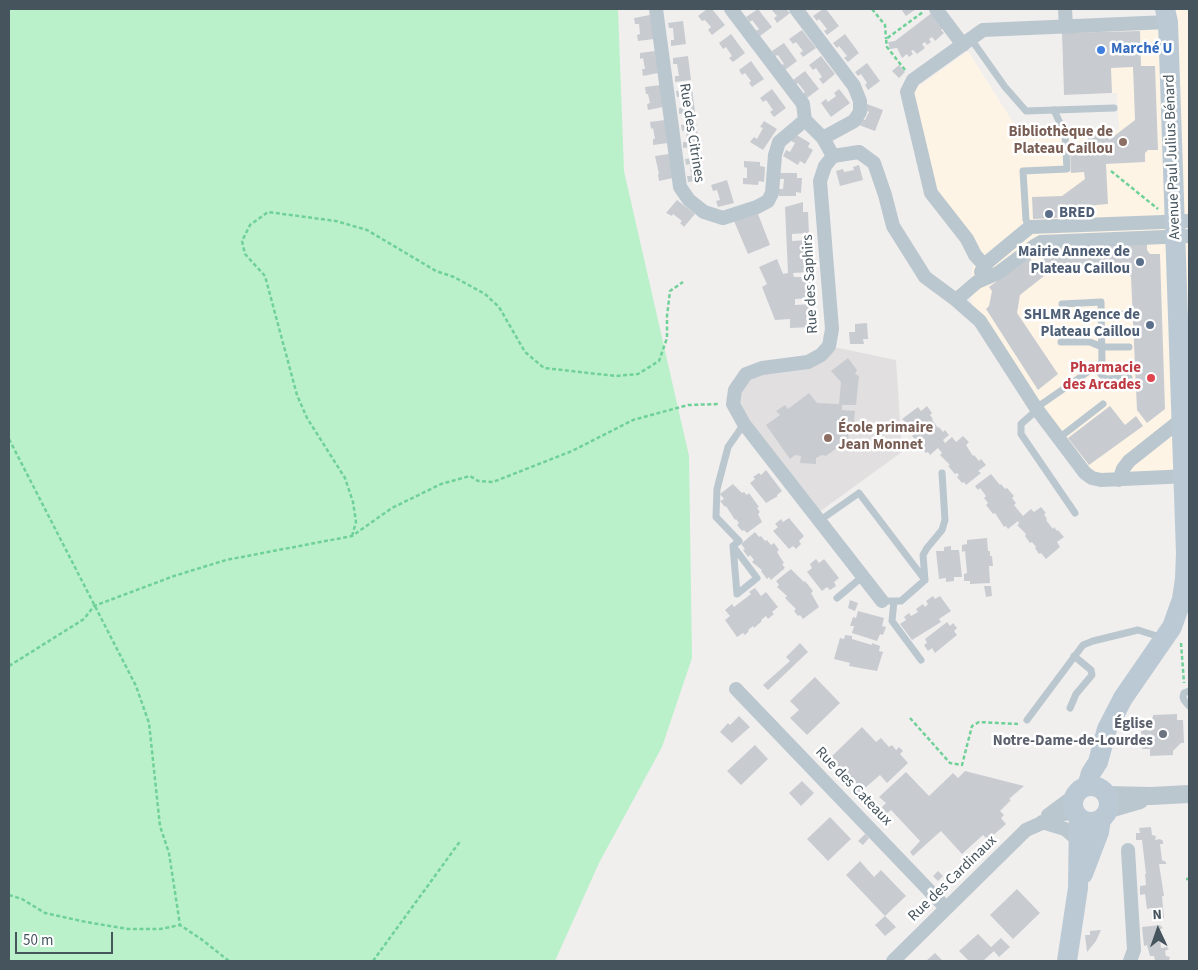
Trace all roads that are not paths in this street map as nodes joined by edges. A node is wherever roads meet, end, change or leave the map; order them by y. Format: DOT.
graph roads {
  1 [pos="656,9"];
  2 [pos="731,9"];
  3 [pos="796,9"];
  4 [pos="936,9"];
  5 [pos="1065,9"];
  6 [pos="1167,16"];
  7 [pos="1066,27"];
  8 [pos="967,42"];
  9 [pos="1114,108"];
  10 [pos="1054,110"];
  11 [pos="805,120"];
  12 [pos="823,138"];
  13 [pos="833,156"];
  14 [pos="1030,227"];
  15 [pos="1182,229"];
  16 [pos="1034,246"];
  17 [pos="984,265"];
  18 [pos="977,282"];
  19 [pos="956,300"];
  20 [pos="1062,304"];
  21 [pos="1127,314"];
  22 [pos="1101,315"];
  23 [pos="1061,342"];
  24 [pos="1102,347"];
  25 [pos="1129,347"];
  26 [pos="1095,367"];
  27 [pos="1129,378"];
  28 [pos="1104,404"];
  29 [pos="1036,409"];
  30 [pos="1182,420"];
  31 [pos="744,424"];
  32 [pos="1059,438"];
  33 [pos="942,473"];
  34 [pos="1186,476"];
  35 [pos="1119,480"];
  36 [pos="1075,513"];
  37 [pos="820,521"];
  38 [pos="733,546"];
  39 [pos="862,577"];
  40 [pos="925,580"];
  41 [pos="837,598"];
  42 [pos="888,601"];
  43 [pos="1167,636"];
  44 [pos="1074,656"];
  45 [pos="921,660"];
  46 [pos="736,689"];
  47 [pos="1188,691"];
  48 [pos="1189,706"];
  49 [pos="1070,708"];
  50 [pos="1027,720"];
  51 [pos="1189,794"];
  52 [pos="1092,803"];
  53 [pos="1040,823"];
  54 [pos="1079,841"];
  55 [pos="1128,850"];
  56 [pos="1078,888"];
  57 [pos="946,908"];
  58 [pos="893,961"];
  59 [pos="1067,961"];
  60 [pos="1130,961"];
  1 -- 11 [label="street, Rue des Citrines"];
  2 -- 11 [label="street"];
  3 -- 12 [label="street"];
  4 -- 8 [label="street"];
  5 -- 7 [label="street"];
  6 -- 7 [label="street"];
  6 -- 15 [label="main road, Avenue Paul Julius Bénard"];
  7 -- 8 [label="street"];
  8 -- 10 [label="lane"];
  8 -- 17 [label="street"];
  9 -- 10 [label="lane"];
  10 -- 14 [label="lane"];
  11 -- 12 [label="street"];
  12 -- 13 [label="street"];
  13 -- 19 [label="street"];
  13 -- 31 [label="street, Rue des Saphirs"];
  14 -- 15 [label="street"];
  14 -- 16 [label="street"];
  14 -- 17 [label="street"];
  15 -- 16 [label="street"];
  15 -- 30 [label="main road, Avenue Paul Julius Bénard"];
  16 -- 18 [label="street"];
  17 -- 18 [label="street"];
  18 -- 19 [label="street"];
  19 -- 29 [label="street"];
  20 -- 22 [label="lane"];
  21 -- 22 [label="lane"];
  22 -- 24 [label="lane"];
  23 -- 24 [label="lane"];
  24 -- 25 [label="lane"];
  24 -- 26 [label="lane"];
  26 -- 27 [label="lane"];
  26 -- 29 [label="lane"];
  28 -- 32 [label="lane"];
  29 -- 32 [label="street"];
  29 -- 36 [label="lane"];
  30 -- 34 [label="main road, Avenue Paul Julius Bénard"];
  30 -- 35 [label="street"];
  31 -- 37 [label="street"];
  31 -- 38 [label="lane"];
  32 -- 35 [label="street"];
  33 -- 40 [label="lane"];
  34 -- 35 [label="street"];
  34 -- 43 [label="main road, Avenue Paul Julius Bénard"];
  37 -- 39 [label="street"];
  37 -- 40 [label="lane"];
  38 -- 38 [label="lane"];
  39 -- 41 [label="lane"];
  39 -- 42 [label="street"];
  40 -- 42 [label="lane"];
  42 -- 45 [label="lane"];
  43 -- 44 [label="lane"];
  43 -- 52 [label="main road, Avenue Paul Julius Bénard"];
  44 -- 49 [label="lane"];
  44 -- 50 [label="lane"];
  46 -- 57 [label="street, Rue des Cateaux"];
  47 -- 48 [label="lane"];
  51 -- 52 [label="street"];
  52 -- 53 [label="street, Rue des Cardinaux"];
  52 -- 54 [label="main road, Avenue Paul Julius Bénard"];
  52 -- 56 [label="main road"];
  53 -- 54 [label="street"];
  53 -- 57 [label="street, Rue des Cardinaux"];
  54 -- 56 [label="main road, Avenue Paul Julius Bénard"];
  55 -- 60 [label="street"];
  56 -- 59 [label="main road"];
  57 -- 58 [label="street, Rue des Cardinaux"];
}
